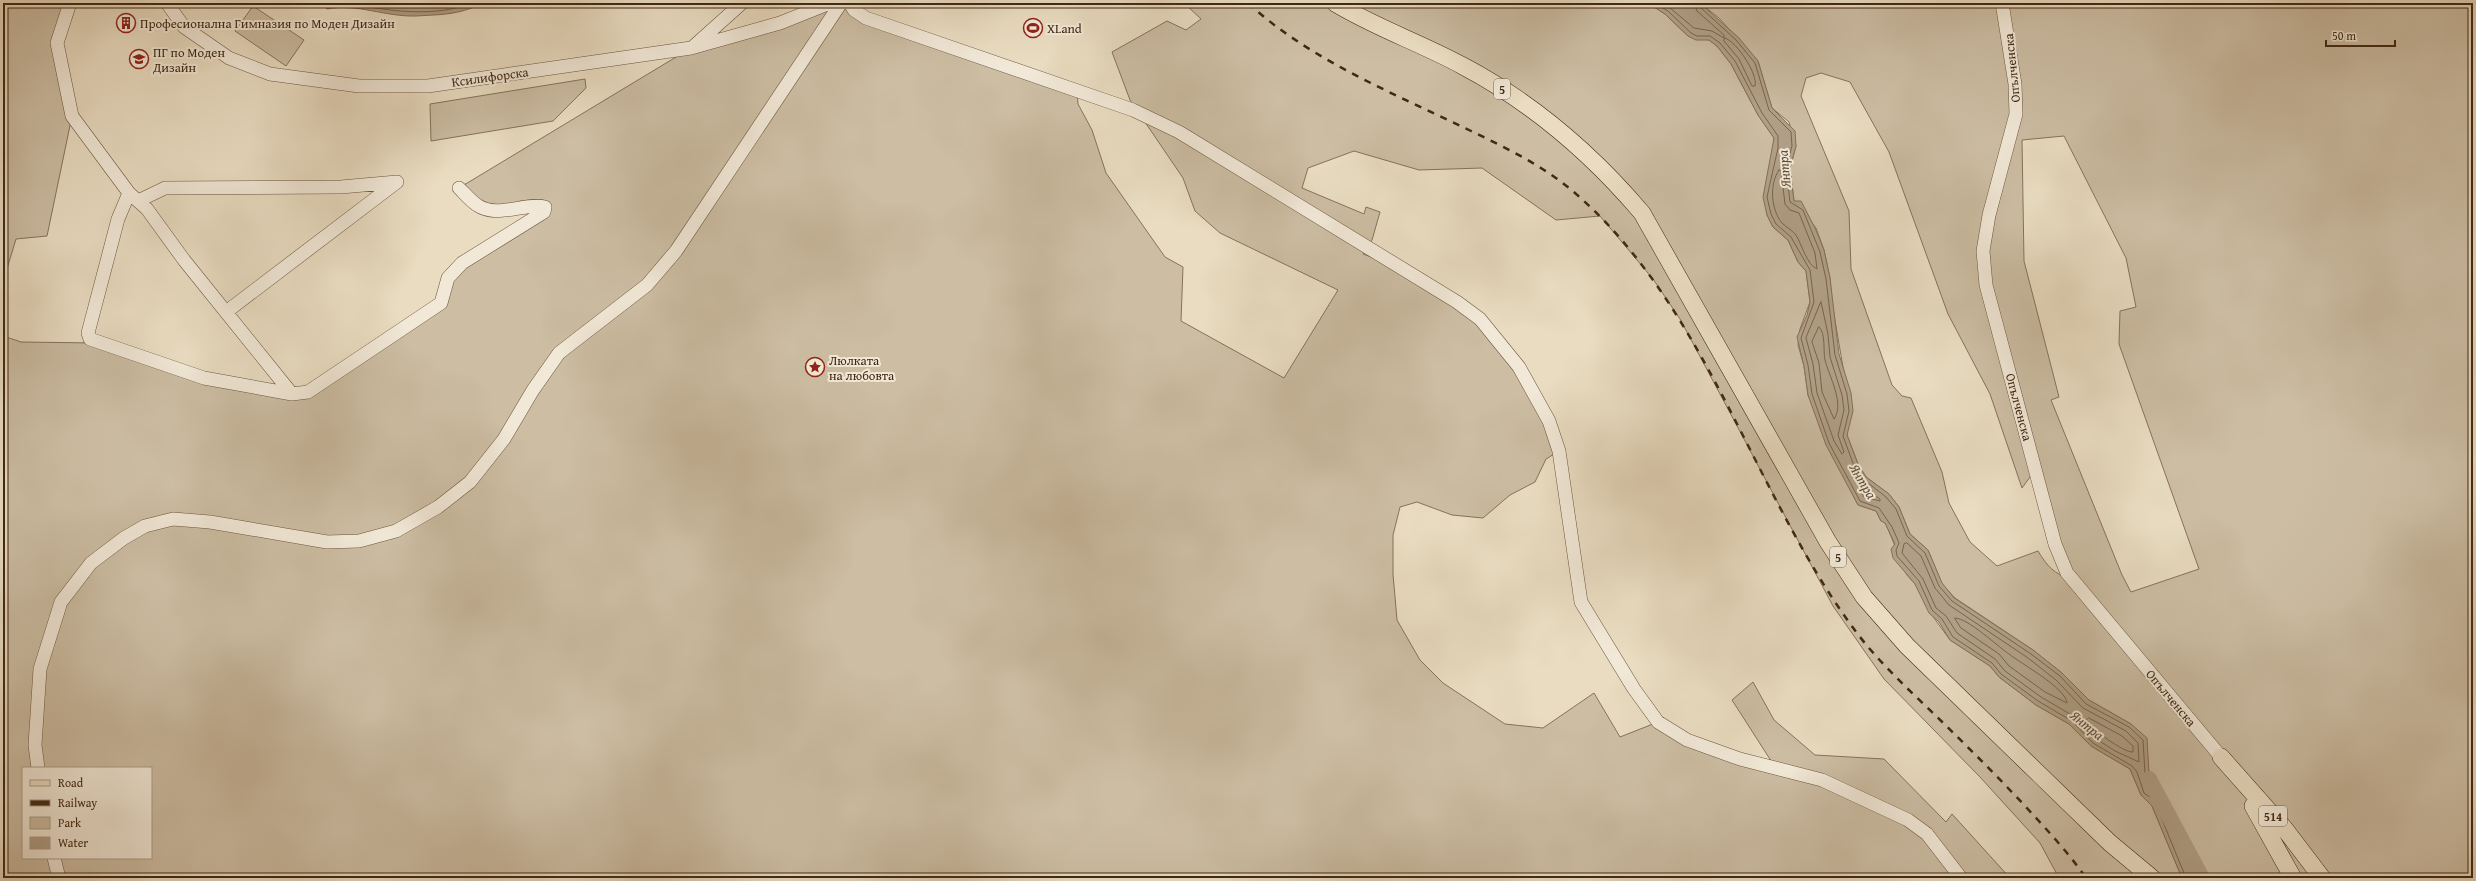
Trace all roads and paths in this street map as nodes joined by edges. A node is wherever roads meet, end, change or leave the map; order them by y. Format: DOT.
graph roads {
  1 [pos="70,3"];
  2 [pos="166,3"];
  3 [pos="742,3"];
  4 [pos="830,3"];
  5 [pos="841,3"];
  6 [pos="850,3"];
  7 [pos="1335,3"];
  8 [pos="2002,3"];
  9 [pos="691,48"];
  10 [pos="459,188"];
  11 [pos="133,197"];
  12 [pos="226,312"];
  13 [pos="292,394"];
  14 [pos="2221,757"];
  15 [pos="38,767"];
  16 [pos="54,859"];
  17 [pos="59,878"];
  18 [pos="1961,878"];
  19 [pos="2152,878"];
  20 [pos="2294,878"];
  21 [pos="2322,878"];
  1 -- 11 [label="street"];
  2 -- 9 [label="street, Ксилифорска"];
  3 -- 9 [label="street"];
  4 -- 9 [label="street, Ксилифорска"];
  5 -- 15 [label="street"];
  6 -- 18 [label="street"];
  7 -- 19 [label="main road, 5"];
  8 -- 14 [label="street, Опълченска / 514"];
  10 -- 13 [label="street"];
  11 -- 12 [label="street"];
  11 -- 12 [label="street"];
  11 -- 13 [label="street"];
  12 -- 13 [label="street"];
  14 -- 20 [label="main road, 514"];
  14 -- 21 [label="main road, 514"];
  16 -- 17 [label="street"];
}
